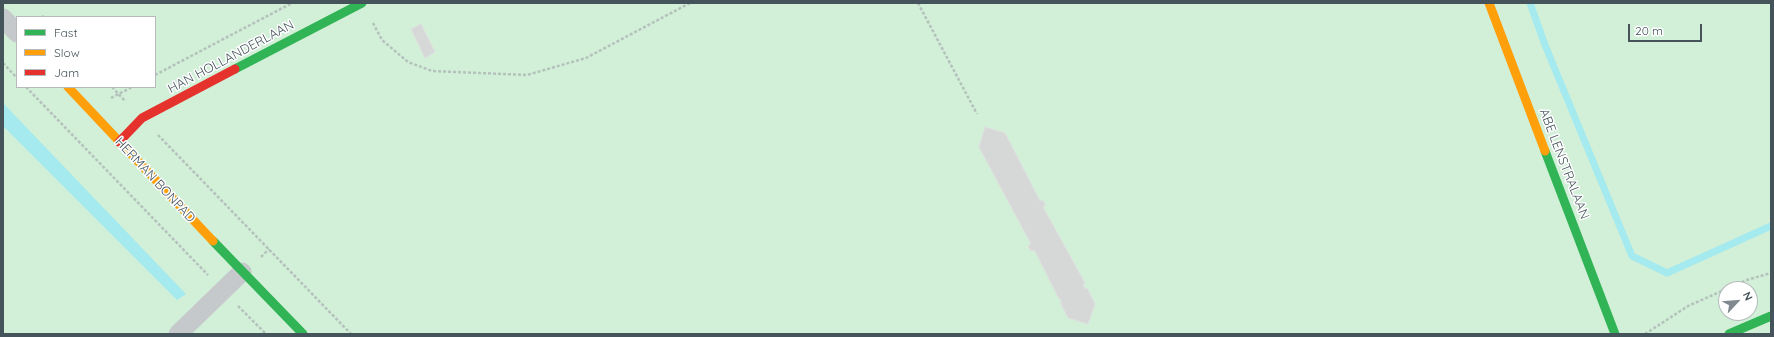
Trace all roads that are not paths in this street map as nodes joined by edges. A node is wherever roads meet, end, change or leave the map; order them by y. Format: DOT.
graph roads {
  1 [pos="362,3"];
  2 [pos="1489,3"];
  3 [pos="3,18"];
  4 [pos="16,32"];
  5 [pos="69,88"];
  6 [pos="119,142"];
  7 [pos="242,272"];
  8 [pos="1771,316"];
  9 [pos="178,334"];
  10 [pos="303,334"];
  11 [pos="1615,334"];
  12 [pos="1729,334"];
  1 -- 6 [label="street, HAN HOLLANDERLAAN"];
  2 -- 11 [label="street, ABE LENSTRALAAN"];
  3 -- 4 [label="street"];
  5 -- 6 [label="street, HERMAN BONPAD"];
  6 -- 7 [label="street, HERMAN BONPAD"];
  7 -- 9 [label="street"];
  7 -- 10 [label="street, HERMAN BONPAD"];
  8 -- 12 [label="street"];
}
